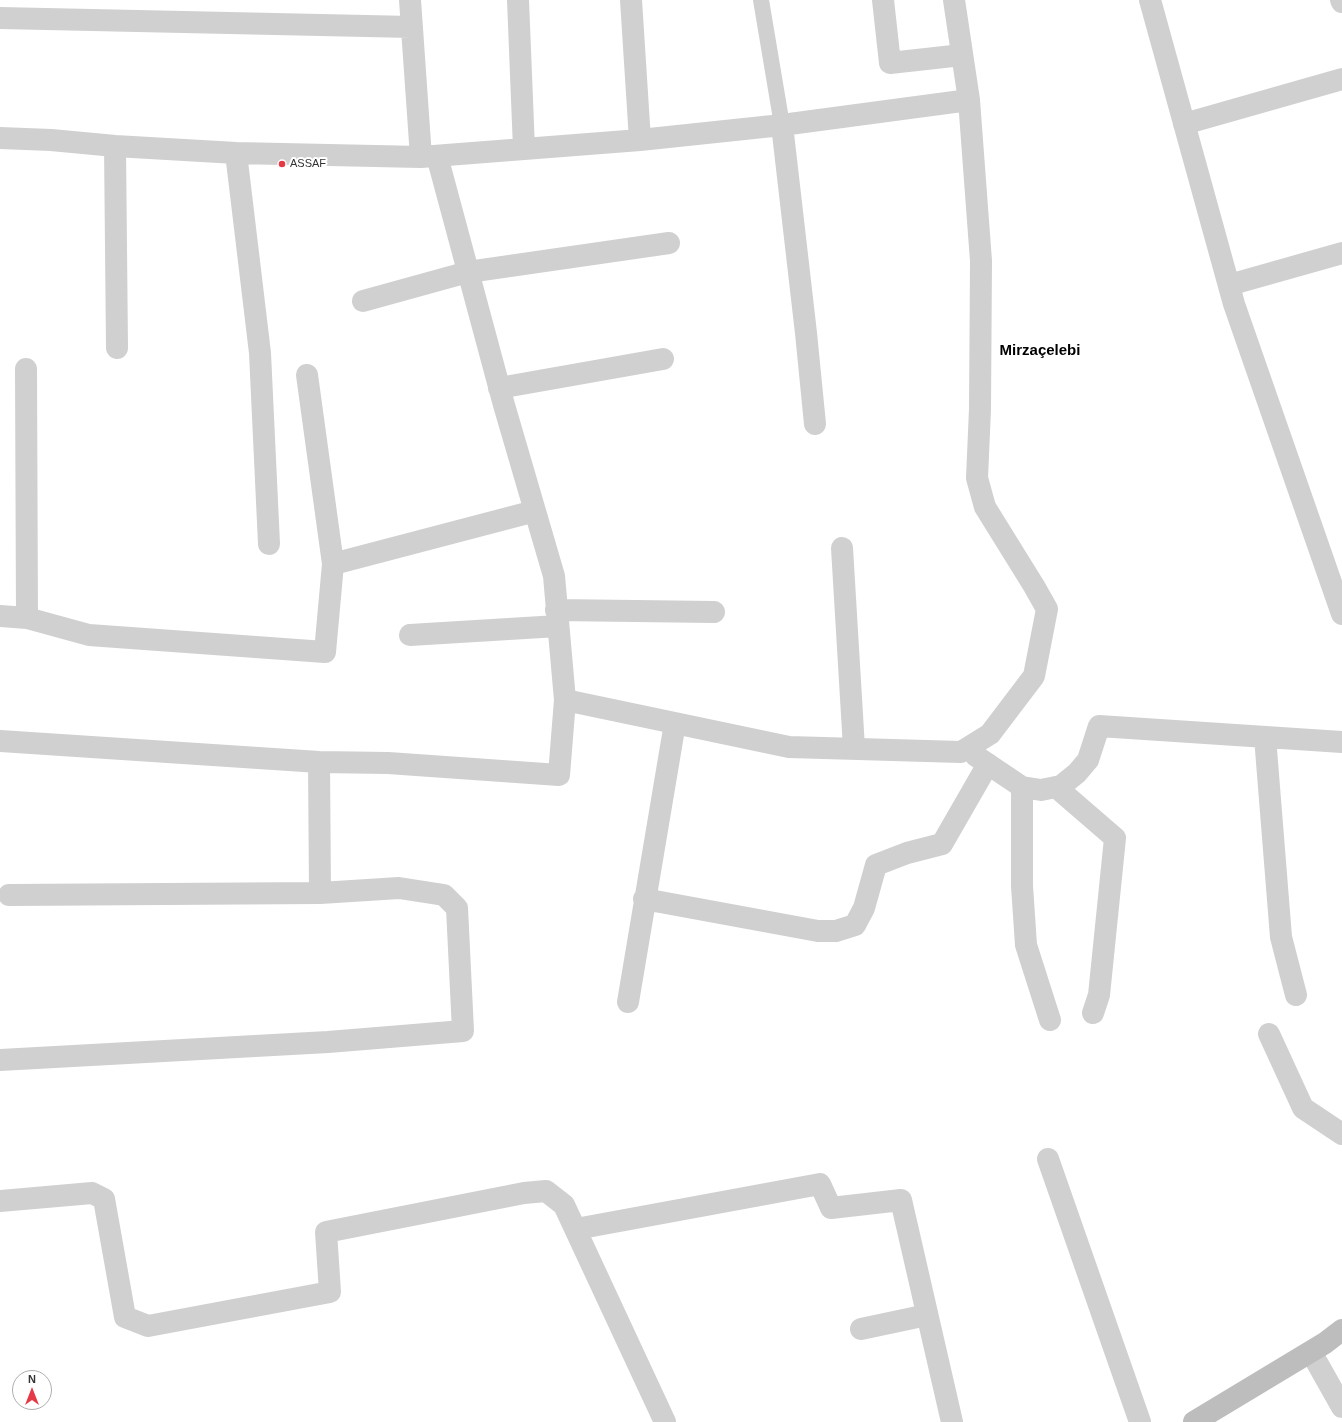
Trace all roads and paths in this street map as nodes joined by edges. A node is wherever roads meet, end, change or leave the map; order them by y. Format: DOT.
graph roads {
  1 [pos="410,0"];
  2 [pos="518,0"];
  3 [pos="631,0"];
  4 [pos="761,0"];
  5 [pos="883,0"];
  6 [pos="954,0"];
  7 [pos="1150,0"];
  8 [pos="0,18"];
  9 [pos="412,27"];
  10 [pos="962,55"];
  11 [pos="1342,79"];
  12 [pos="969,100"];
  13 [pos="1184,124"];
  14 [pos="782,125"];
  15 [pos="0,138"];
  16 [pos="640,140"];
  17 [pos="115,146"];
  18 [pos="524,149"];
  19 [pos="236,153"];
  20 [pos="429,157"];
  21 [pos="669,243"];
  22 [pos="1342,253"];
  23 [pos="468,272"];
  24 [pos="1229,285"];
  25 [pos="363,301"];
  26 [pos="116,348"];
  27 [pos="663,359"];
  28 [pos="26,369"];
  29 [pos="307,375"];
  30 [pos="499,388"];
  31 [pos="815,424"];
  32 [pos="535,511"];
  33 [pos="269,544"];
  34 [pos="842,548"];
  35 [pos="333,564"];
  36 [pos="714,612"];
  37 [pos="1342,614"];
  38 [pos="0,616"];
  39 [pos="27,618"];
  40 [pos="557,618"];
  41 [pos="410,635"];
  42 [pos="565,700"];
  43 [pos="675,723"];
  44 [pos="1265,737"];
  45 [pos="0,741"];
  46 [pos="1342,742"];
  47 [pos="854,748"];
  48 [pos="965,750"];
  49 [pos="319,762"];
  50 [pos="988,764"];
  51 [pos="1022,787"];
  52 [pos="1056,787"];
  53 [pos="320,892"];
  54 [pos="9,895"];
  55 [pos="644,899"];
  56 [pos="1296,995"];
  57 [pos="628,1002"];
  58 [pos="1093,1013"];
  59 [pos="1050,1020"];
  60 [pos="1269,1034"];
  61 [pos="0,1060"];
  62 [pos="1342,1134"];
  63 [pos="1048,1159"];
  64 [pos="0,1201"];
  65 [pos="576,1229"];
  66 [pos="927,1315"];
  67 [pos="861,1329"];
  68 [pos="1342,1330"];
  69 [pos="1311,1352"];
  70 [pos="1342,1407"];
  71 [pos="665,1422"];
  72 [pos="952,1422"];
  73 [pos="1140,1422"];
  74 [pos="1194,1422"];
  1 -- 9 [label="street"];
  2 -- 18 [label="street"];
  3 -- 16 [label="street"];
  4 -- 14 [label="lane"];
  5 -- 10 [label="street"];
  6 -- 10 [label="street"];
  7 -- 13 [label="street"];
  8 -- 9 [label="street"];
  9 -- 20 [label="street"];
  10 -- 12 [label="street"];
  11 -- 13 [label="street"];
  12 -- 14 [label="street"];
  12 -- 48 [label="street"];
  13 -- 24 [label="street"];
  14 -- 16 [label="street"];
  14 -- 31 [label="street"];
  15 -- 17 [label="street"];
  16 -- 18 [label="street"];
  17 -- 19 [label="street"];
  17 -- 26 [label="street"];
  18 -- 20 [label="street"];
  19 -- 20 [label="street"];
  19 -- 33 [label="street"];
  20 -- 23 [label="street"];
  21 -- 23 [label="street"];
  22 -- 24 [label="street"];
  23 -- 25 [label="street"];
  23 -- 30 [label="street"];
  24 -- 37 [label="street"];
  27 -- 30 [label="street"];
  28 -- 39 [label="street"];
  29 -- 35 [label="street"];
  30 -- 32 [label="street"];
  32 -- 35 [label="street"];
  32 -- 40 [label="street"];
  34 -- 47 [label="street"];
  35 -- 39 [label="street"];
  36 -- 40 [label="street"];
  38 -- 39 [label="street"];
  40 -- 41 [label="street"];
  40 -- 42 [label="street"];
  42 -- 43 [label="street"];
  42 -- 49 [label="street"];
  43 -- 47 [label="street"];
  43 -- 55 [label="street"];
  44 -- 46 [label="street"];
  44 -- 52 [label="street"];
  44 -- 56 [label="street"];
  45 -- 49 [label="street"];
  47 -- 48 [label="street"];
  48 -- 50 [label="street"];
  49 -- 53 [label="street"];
  50 -- 51 [label="street"];
  50 -- 55 [label="street"];
  51 -- 52 [label="street"];
  51 -- 59 [label="street"];
  52 -- 58 [label="street"];
  53 -- 54 [label="street"];
  53 -- 61 [label="street"];
  55 -- 57 [label="street"];
  60 -- 62 [label="street"];
  63 -- 73 [label="street"];
  64 -- 65 [label="street"];
  65 -- 66 [label="street"];
  65 -- 71 [label="street"];
  66 -- 67 [label="street"];
  66 -- 72 [label="street"];
  68 -- 69 [label="main road"];
  69 -- 70 [label="street"];
  69 -- 74 [label="main road"];
}
